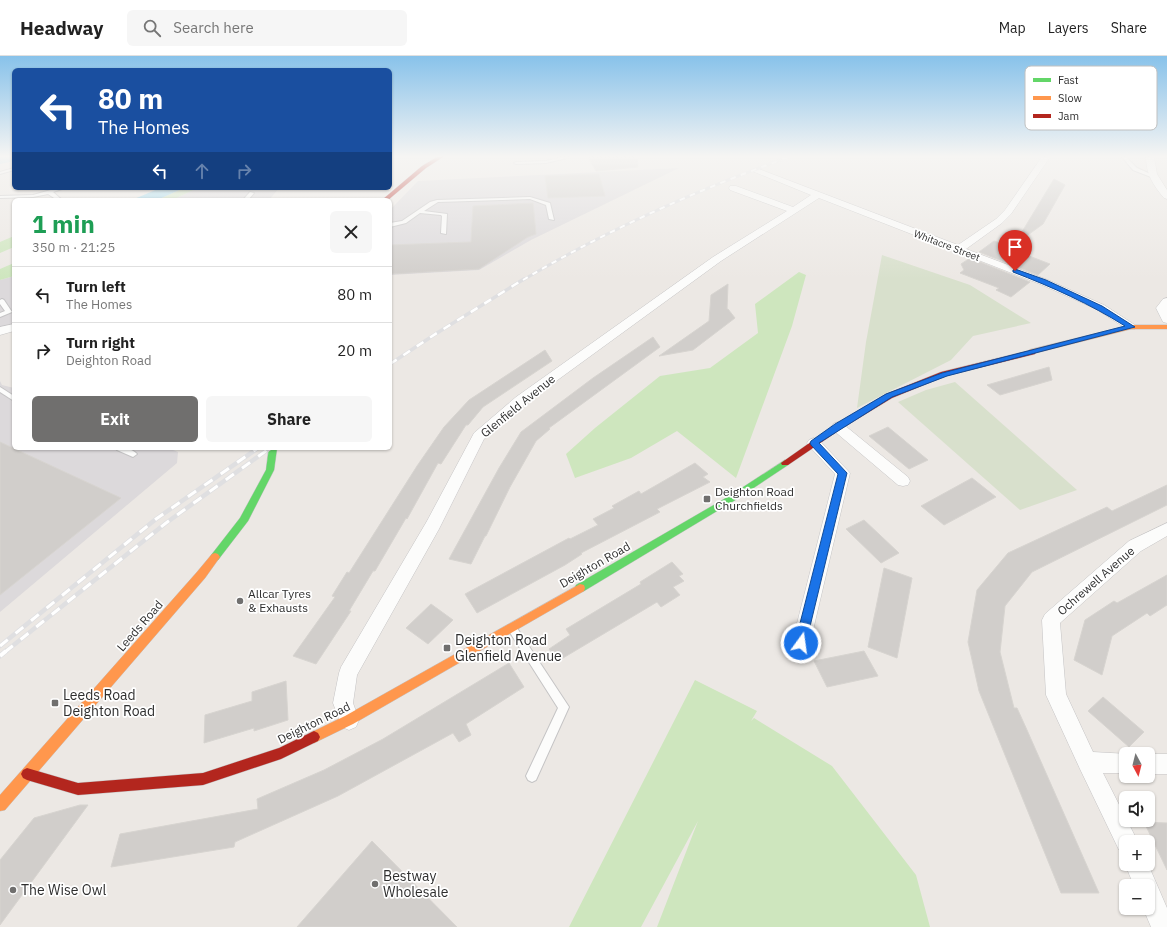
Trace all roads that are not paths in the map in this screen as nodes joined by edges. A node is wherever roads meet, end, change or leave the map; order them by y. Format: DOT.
graph roads {
  1 [pos="760,198"];
  2 [pos="814,198"];
  3 [pos="825,198"];
  4 [pos="1018,198"];
  5 [pos="794,210"];
  6 [pos="420,212"];
  7 [pos="552,219"];
  8 [pos="392,225"];
  9 [pos="444,233"];
  10 [pos="959,249"];
  11 [pos="1167,301"];
  12 [pos="0,302"];
  13 [pos="0,315"];
  14 [pos="1167,320"];
  15 [pos="1131,327"];
  16 [pos="1167,327"];
  17 [pos="12,328"];
  18 [pos="0,331"];
  19 [pos="0,391"];
  20 [pos="12,398"];
  21 [pos="838,426"];
  22 [pos="814,443"];
  23 [pos="124,450"];
  24 [pos="273,450"];
  25 [pos="133,454"];
  26 [pos="903,481"];
  27 [pos="1167,529"];
  28 [pos="511,628"];
  29 [pos="801,643"];
  30 [pos="349,720"];
  31 [pos="1087,762"];
  32 [pos="1119,763"];
  33 [pos="1155,764"];
  34 [pos="1167,764"];
  35 [pos="28,774"];
  36 [pos="532,776"];
  37 [pos="0,805"];
  38 [pos="1124,835"];
  39 [pos="1155,908"];
  40 [pos="1163,927"];
  1 -- 5 [label="street"];
  2 -- 5 [label="street, Glenfield Avenue"];
  3 -- 10 [label="street, Whitacre Street"];
  4 -- 10 [label="street"];
  5 -- 30 [label="street, Glenfield Avenue"];
  6 -- 7 [label="lane"];
  6 -- 8 [label="lane"];
  6 -- 9 [label="lane"];
  10 -- 15 [label="street, Whitacre Street"];
  11 -- 14 [label="street"];
  12 -- 13 [label="lane"];
  15 -- 16 [label="street, Deighton Road"];
  15 -- 21 [label="street, Deighton Road"];
  17 -- 18 [label="street"];
  19 -- 20 [label="lane"];
  21 -- 22 [label="street, Deighton Road"];
  21 -- 26 [label="street"];
  22 -- 28 [label="street, Deighton Road"];
  22 -- 29 [label="street"];
  23 -- 25 [label="lane"];
  24 -- 35 [label="street, Leeds Road"];
  27 -- 31 [label="street, Ochrewell Avenue"];
  28 -- 30 [label="street, Deighton Road"];
  28 -- 36 [label="lane"];
  30 -- 35 [label="street, Deighton Road"];
  31 -- 32 [label="street"];
  31 -- 38 [label="street, Ochrewell Avenue"];
  33 -- 34 [label="street"];
  35 -- 37 [label="street, Leeds Road"];
  39 -- 40 [label="street"];
}
